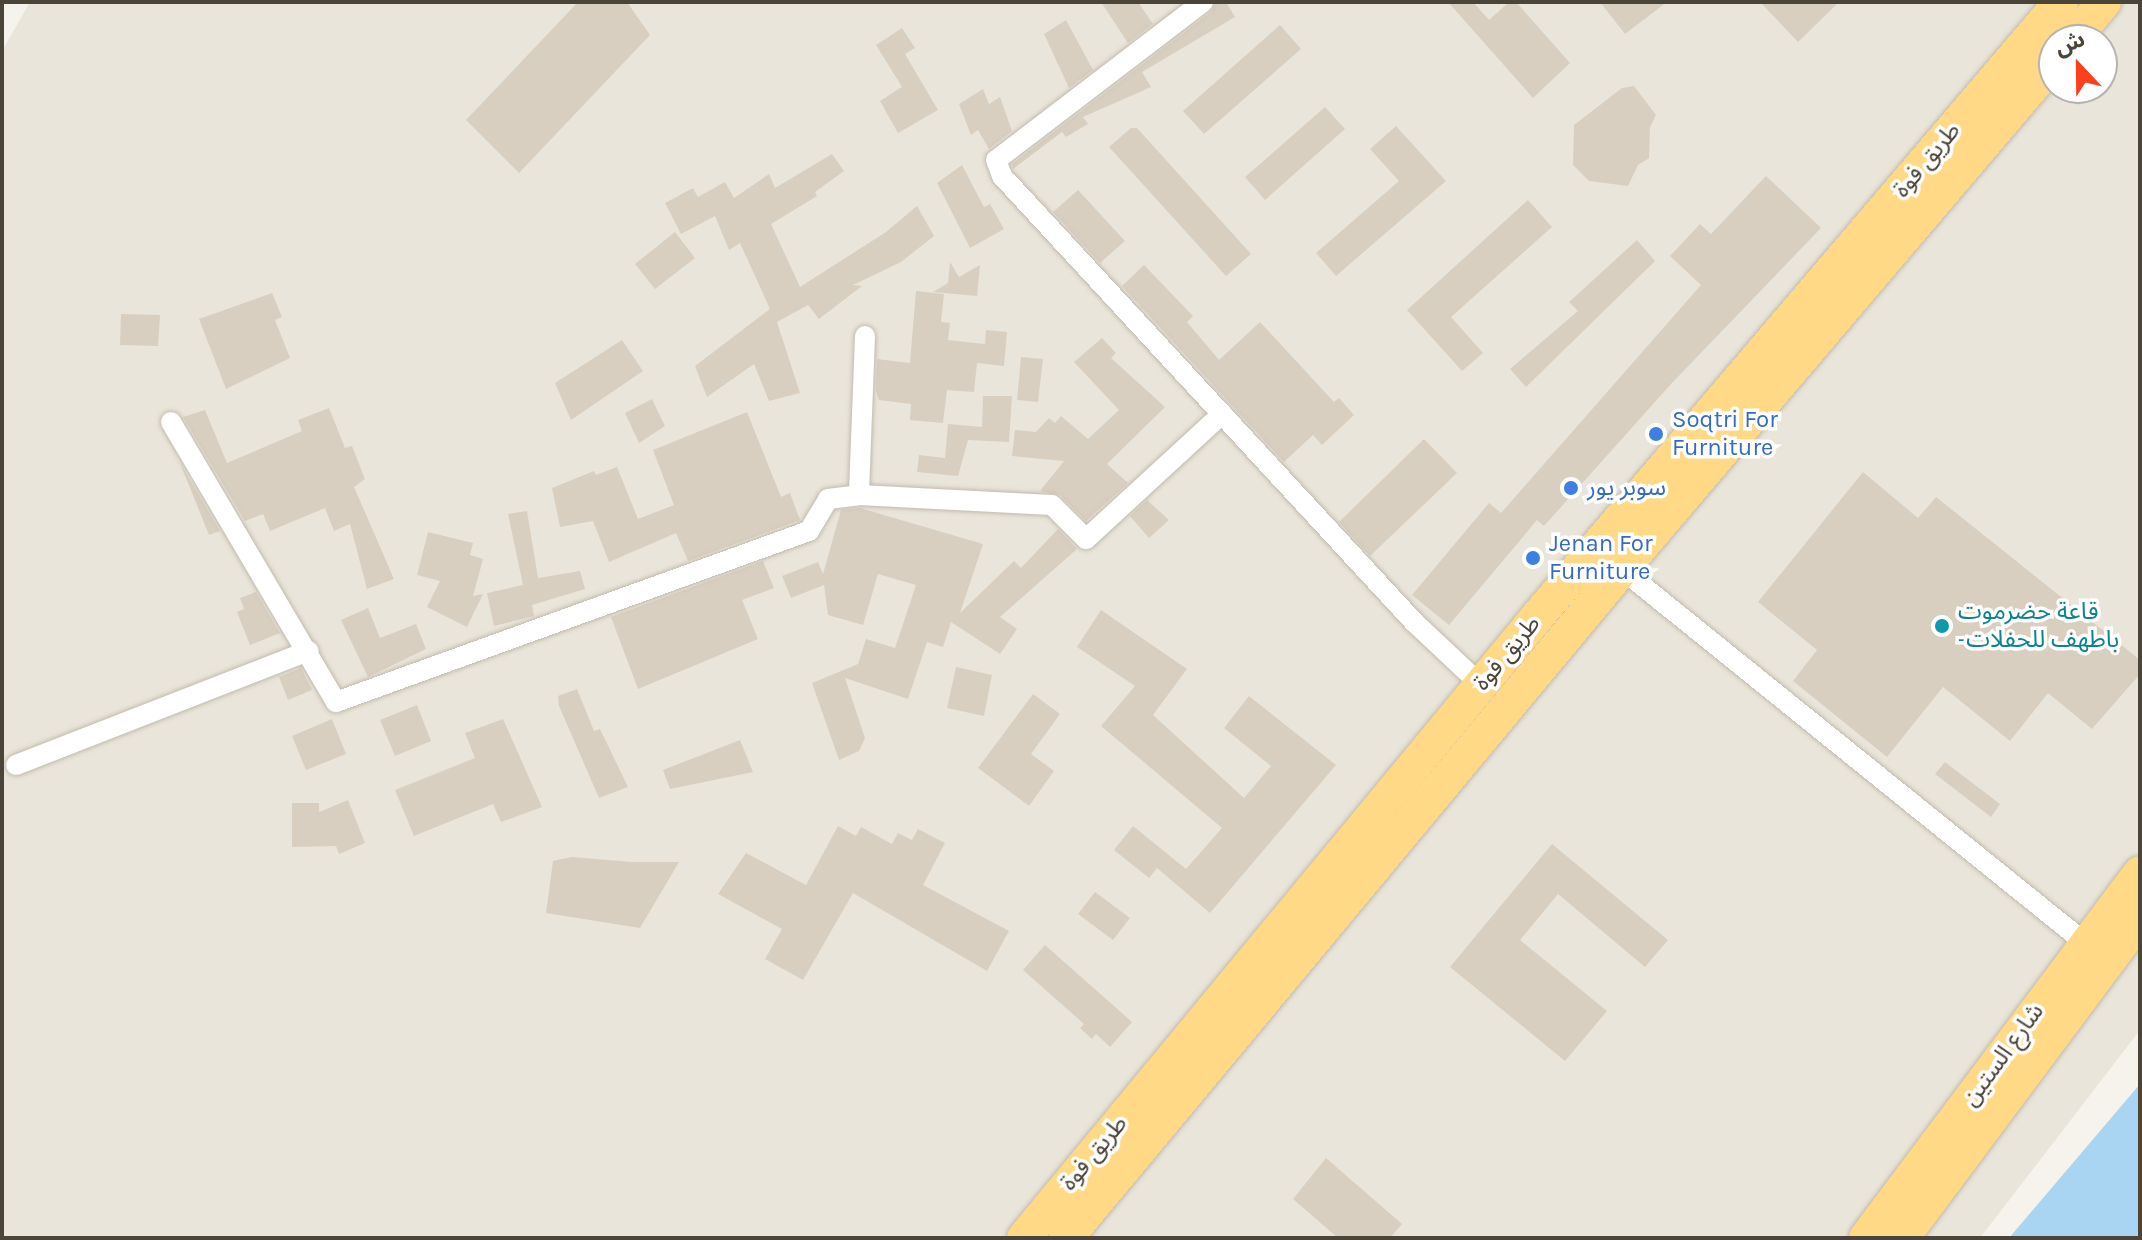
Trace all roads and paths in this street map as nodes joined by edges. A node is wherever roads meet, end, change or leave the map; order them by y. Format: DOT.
graph roads {
  1 [pos="1203,2"];
  2 [pos="2061,2"];
  3 [pos="2104,2"];
  4 [pos="2085,24"];
  5 [pos="2038,79"];
  6 [pos="865,336"];
  7 [pos="1222,414"];
  8 [pos="171,422"];
  9 [pos="859,495"];
  10 [pos="1609,559"];
  11 [pos="309,651"];
  12 [pos="1481,685"];
  13 [pos="16,765"];
  14 [pos="2140,873"];
  15 [pos="2140,919"];
  16 [pos="2084,942"];
  17 [pos="1024,1238"];
  18 [pos="1066,1238"];
  19 [pos="1866,1238"];
  20 [pos="1902,1238"];
  1 -- 7 [label="street"];
  2 -- 10 [label="highway, طريق فوة"];
  3 -- 4 [label="highway"];
  5 -- 10 [label="highway, طريق فوة"];
  6 -- 9 [label="street"];
  7 -- 9 [label="street"];
  7 -- 12 [label="street"];
  8 -- 11 [label="street"];
  9 -- 11 [label="street"];
  10 -- 12 [label="highway, طريق فوة"];
  10 -- 16 [label="street"];
  10 -- 18 [label="highway, طريق فوة"];
  11 -- 13 [label="street"];
  12 -- 17 [label="highway, طريق فوة"];
  14 -- 16 [label="highway, شارع الستين"];
  15 -- 20 [label="highway, شارع الستين"];
  16 -- 19 [label="highway, شارع الستين"];
}
